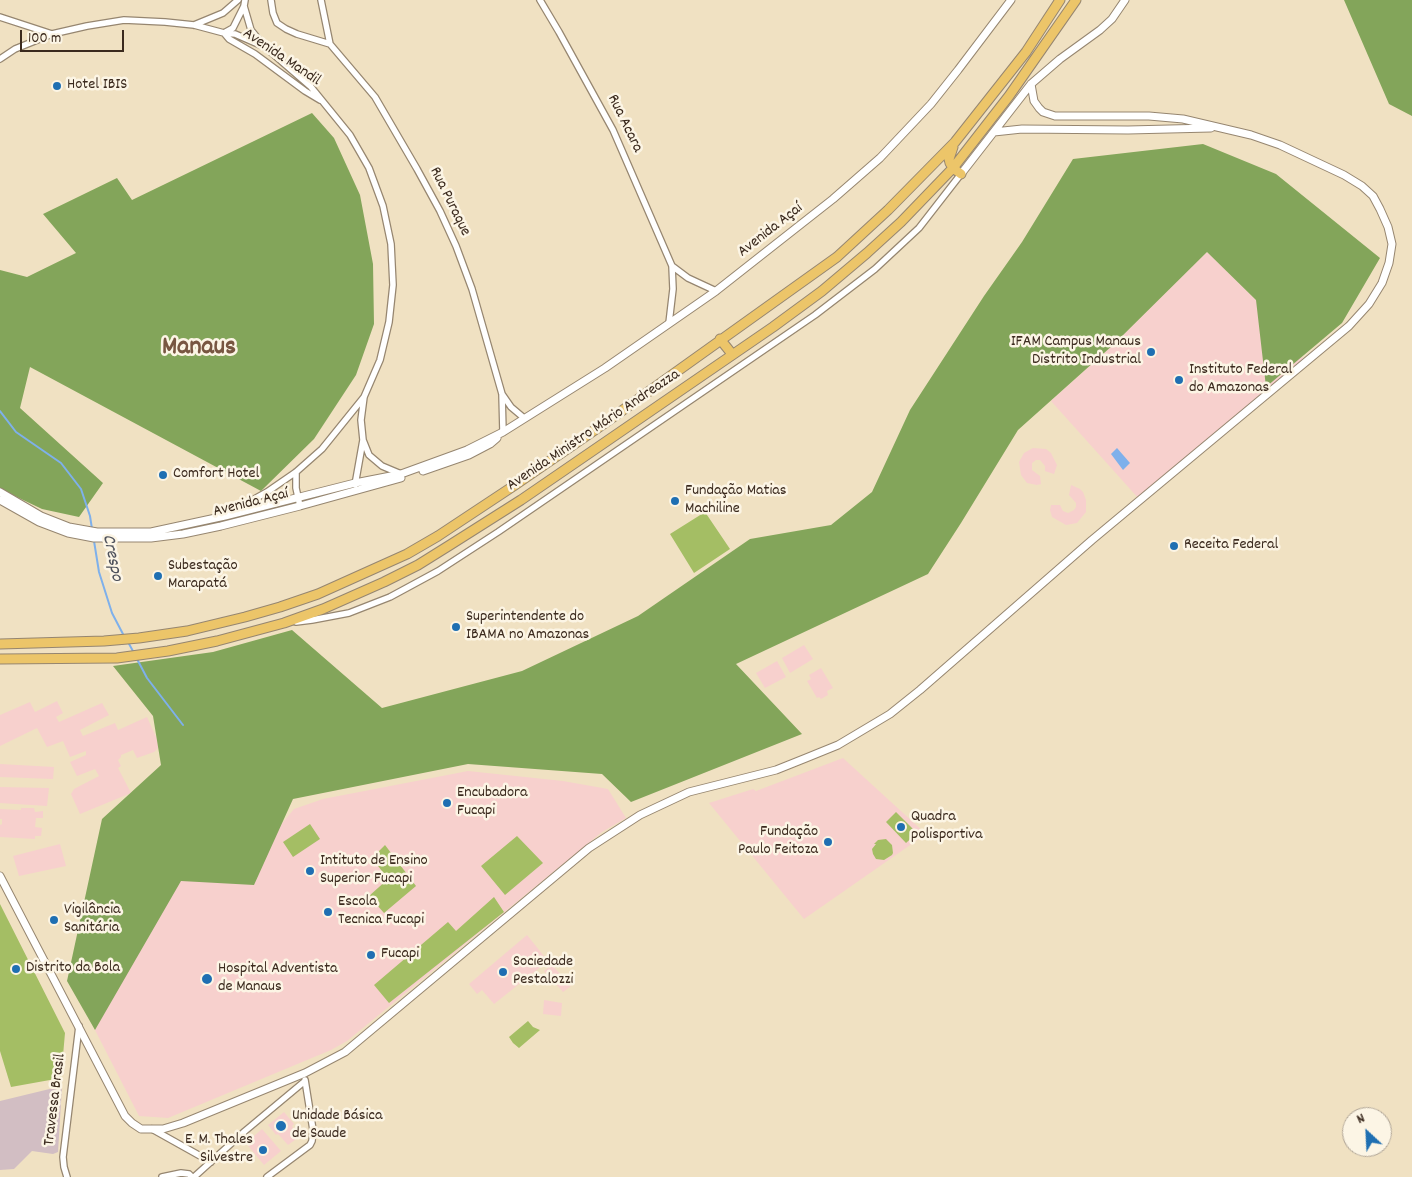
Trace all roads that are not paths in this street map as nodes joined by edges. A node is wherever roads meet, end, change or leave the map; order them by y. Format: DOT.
graph roads {
  1 [pos="238,0"];
  2 [pos="271,0"];
  3 [pos="321,0"];
  4 [pos="540,0"];
  5 [pos="1011,0"];
  6 [pos="1060,0"];
  7 [pos="1076,0"];
  8 [pos="1125,0"];
  9 [pos="245,3"];
  10 [pos="0,17"];
  11 [pos="194,25"];
  12 [pos="224,33"];
  13 [pos="52,34"];
  14 [pos="330,44"];
  15 [pos="265,48"];
  16 [pos="0,59"];
  17 [pos="1031,84"];
  18 [pos="325,103"];
  19 [pos="1055,116"];
  20 [pos="1149,116"];
  21 [pos="1223,128"];
  22 [pos="1052,129"];
  23 [pos="1149,130"];
  24 [pos="994,132"];
  25 [pos="954,142"];
  26 [pos="957,171"];
  27 [pos="672,266"];
  28 [pos="716,291"];
  29 [pos="669,323"];
  30 [pos="720,339"];
  31 [pos="732,354"];
  32 [pos="502,394"];
  33 [pos="364,397"];
  34 [pos="524,418"];
  35 [pos="503,432"];
  36 [pos="364,440"];
  37 [pos="296,472"];
  38 [pos="401,474"];
  39 [pos="356,486"];
  40 [pos="0,492"];
  41 [pos="298,496"];
  42 [pos="0,500"];
  43 [pos="300,506"];
  44 [pos="225,516"];
  45 [pos="284,623"];
  46 [pos="0,644"];
  47 [pos="0,659"];
  48 [pos="0,876"];
  49 [pos="79,1026"];
  50 [pos="305,1077"];
  51 [pos="152,1129"];
  52 [pos="211,1162"];
  53 [pos="67,1177"];
  54 [pos="162,1177"];
  55 [pos="193,1177"];
  56 [pos="267,1177"];
  1 -- 11 [label="street"];
  2 -- 14 [label="street"];
  3 -- 14 [label="street, Rua Puraque"];
  4 -- 27 [label="street, Rua Acara"];
  5 -- 28 [label="street, Avenida Açaí"];
  6 -- 25 [label="main road, Avenida Ministro Mário Andreazza"];
  7 -- 26 [label="main road, Avenida Ministro Mário Andreazza"];
  8 -- 17 [label="street, Avenida Ministro Mário Andreazza"];
  9 -- 12 [label="street"];
  9 -- 15 [label="street"];
  10 -- 13 [label="street"];
  11 -- 12 [label="street, Avenida Mandil"];
  11 -- 13 [label="street, Avenida Mandil"];
  12 -- 15 [label="street, Avenida Mandil"];
  12 -- 18 [label="street, Avenida Mandil"];
  13 -- 16 [label="street, Avenida Mandil"];
  14 -- 32 [label="street, Rua Puraque"];
  15 -- 18 [label="street, Avenida Mandil"];
  17 -- 19 [label="street"];
  17 -- 24 [label="street, Avenida Ministro Mário Andreazza"];
  18 -- 33 [label="street, Avenida Mandil"];
  19 -- 20 [label="street"];
  19 -- 22 [label="street"];
  20 -- 21 [label="street"];
  20 -- 23 [label="street"];
  21 -- 23 [label="street"];
  21 -- 50 [label="street"];
  22 -- 23 [label="street"];
  22 -- 24 [label="street"];
  24 -- 26 [label="street, Avenida Ministro Mário Andreazza"];
  25 -- 26 [label="main road"];
  25 -- 30 [label="main road, Avenida Ministro Mário Andreazza"];
  26 -- 31 [label="main road, Avenida Ministro Mário Andreazza"];
  26 -- 45 [label="street"];
  27 -- 28 [label="street"];
  27 -- 29 [label="street, Rua Acara"];
  28 -- 29 [label="street, Avenida Açaí"];
  29 -- 34 [label="street, Avenida Açaí"];
  30 -- 31 [label="main road"];
  30 -- 46 [label="main road, Avenida Ministro Mário Andreazza"];
  31 -- 45 [label="main road, Avenida Ministro Mário Andreazza"];
  32 -- 34 [label="street, Rua Puraque"];
  32 -- 35 [label="street, Rua Puraque"];
  33 -- 36 [label="street, Avenida Mandil"];
  33 -- 37 [label="street, Avenida Mandil"];
  34 -- 35 [label="street, Avenida Açaí"];
  35 -- 38 [label="street, Avenida Açaí"];
  35 -- 39 [label="street, Avenida Açaí"];
  36 -- 38 [label="street, Avenida Mandil"];
  36 -- 39 [label="street"];
  37 -- 41 [label="street"];
  37 -- 44 [label="street, Avenida Mandil"];
  38 -- 39 [label="street, Avenida Açaí"];
  39 -- 41 [label="street, Avenida Açaí"];
  39 -- 43 [label="street, Avenida Açaí"];
  40 -- 44 [label="street, Avenida Açaí"];
  41 -- 43 [label="street"];
  41 -- 44 [label="street, Avenida Açaí"];
  42 -- 43 [label="street, Avenida Açaí"];
  45 -- 47 [label="main road, Avenida Ministro Mário Andreazza"];
  48 -- 49 [label="street"];
  49 -- 51 [label="street"];
  49 -- 53 [label="street, Travessa Brasil"];
  50 -- 51 [label="street"];
  50 -- 52 [label="street"];
  50 -- 56 [label="street"];
  51 -- 52 [label="street"];
  52 -- 55 [label="street"];
  54 -- 55 [label="street"];
}
